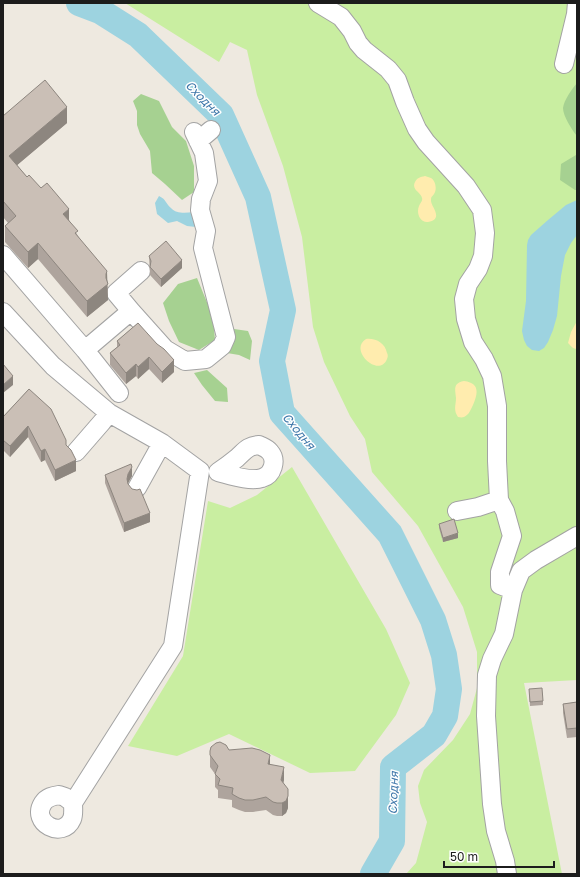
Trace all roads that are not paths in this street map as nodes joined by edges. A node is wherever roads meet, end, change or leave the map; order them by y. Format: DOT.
graph roads {
  1 [pos="318,3"];
  2 [pos="577,3"];
  3 [pos="564,64"];
  4 [pos="201,134"];
  5 [pos="5,262"];
  6 [pos="140,270"];
  7 [pos="131,310"];
  8 [pos="3,312"];
  9 [pos="85,350"];
  10 [pos="119,393"];
  11 [pos="109,413"];
  12 [pos="162,443"];
  13 [pos="76,452"];
  14 [pos="137,488"];
  15 [pos="499,500"];
  16 [pos="457,511"];
  17 [pos="577,536"];
  18 [pos="513,590"];
  19 [pos="73,803"];
  20 [pos="507,874"];
  1 -- 15 [label="lane"];
  2 -- 3 [label="lane"];
  4 -- 7 [label="lane"];
  5 -- 9 [label="lane"];
  6 -- 7 [label="lane"];
  7 -- 9 [label="lane"];
  8 -- 11 [label="lane"];
  9 -- 10 [label="lane"];
  11 -- 12 [label="lane"];
  11 -- 13 [label="lane"];
  12 -- 14 [label="lane"];
  12 -- 19 [label="lane"];
  15 -- 16 [label="lane"];
  15 -- 18 [label="lane"];
  17 -- 18 [label="lane"];
  18 -- 20 [label="lane"];
}
